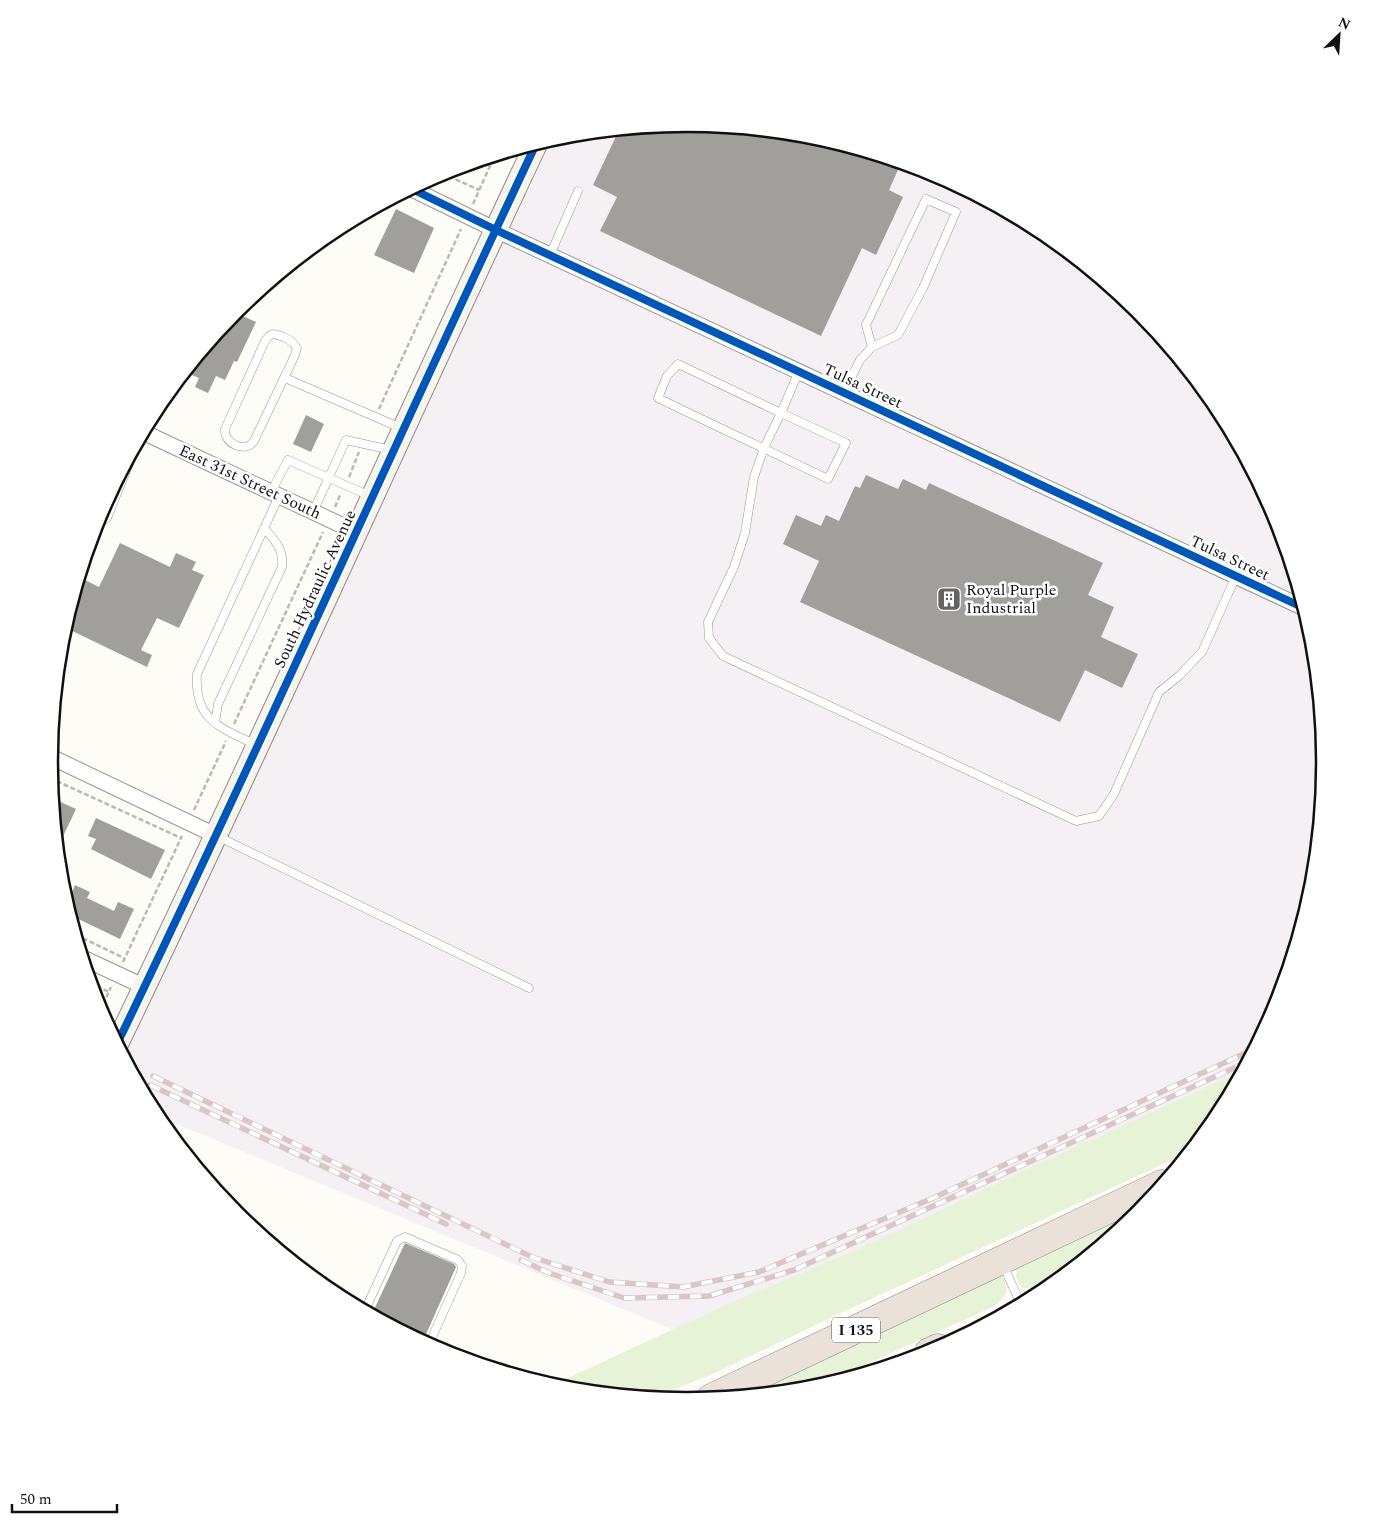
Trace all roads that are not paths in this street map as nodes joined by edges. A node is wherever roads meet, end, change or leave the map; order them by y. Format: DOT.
graph roads {
  1 [pos="532,152"];
  2 [pos="578,190"];
  3 [pos="419,192"];
  4 [pos="496,230"];
  5 [pos="550,255"];
  6 [pos="872,347"];
  7 [pos="799,371"];
  8 [pos="285,378"];
  9 [pos="844,392"];
  10 [pos="781,413"];
  11 [pos="403,429"];
  12 [pos="150,435"];
  13 [pos="764,448"];
  14 [pos="393,451"];
  15 [pos="329,477"];
  16 [pos="275,494"];
  17 [pos="372,497"];
  18 [pos="114,502"];
  19 [pos="313,512"];
  20 [pos="106,519"];
  21 [pos="264,528"];
  22 [pos="356,532"];
  23 [pos="1236,576"];
  24 [pos="1296,604"];
  25 [pos="215,723"];
  26 [pos="258,746"];
  27 [pos="58,760"];
  28 [pos="217,836"];
  29 [pos="90,961"];
  30 [pos="145,987"];
  31 [pos="529,988"];
  32 [pos="121,1037"];
  33 [pos="1147,1191"];
  34 [pos="1001,1260"];
  35 [pos="1018,1297"];
  36 [pos="368,1304"];
  37 [pos="432,1338"];
  38 [pos="728,1390"];
  1 -- 4 [label="street, South Hydraulic Avenue"];
  2 -- 5 [label="lane"];
  3 -- 4 [label="street, Tulsa Street"];
  4 -- 5 [label="street, Tulsa Street"];
  4 -- 11 [label="street, South Hydraulic Avenue"];
  5 -- 7 [label="street, Tulsa Street"];
  6 -- 6 [label="lane"];
  6 -- 9 [label="lane"];
  7 -- 9 [label="street, Tulsa Street"];
  7 -- 10 [label="lane"];
  8 -- 8 [label="lane"];
  8 -- 11 [label="lane"];
  9 -- 23 [label="street, Tulsa Street"];
  10 -- 13 [label="lane"];
  10 -- 13 [label="lane"];
  10 -- 13 [label="lane"];
  11 -- 14 [label="street, South Hydraulic Avenue"];
  12 -- 16 [label="street, East 31st Street South"];
  13 -- 23 [label="lane"];
  14 -- 15 [label="lane"];
  14 -- 17 [label="street, South Hydraulic Avenue"];
  15 -- 16 [label="lane"];
  15 -- 17 [label="lane"];
  15 -- 19 [label="lane"];
  16 -- 19 [label="street, East 31st Street South"];
  16 -- 21 [label="lane"];
  17 -- 22 [label="street, South Hydraulic Avenue"];
  18 -- 20 [label="lane"];
  19 -- 22 [label="street, East 31st Street South"];
  21 -- 25 [label="lane"];
  21 -- 25 [label="lane"];
  22 -- 26 [label="street, South Hydraulic Avenue"];
  23 -- 24 [label="street, Tulsa Street"];
  25 -- 26 [label="lane"];
  26 -- 28 [label="street, South Hydraulic Avenue"];
  27 -- 28 [label="street"];
  28 -- 30 [label="street, South Hydraulic Avenue"];
  28 -- 31 [label="lane"];
  29 -- 30 [label="street"];
  30 -- 32 [label="street, South Hydraulic Avenue"];
  33 -- 34 [label="highway, I 135"];
  34 -- 35 [label="lane"];
  34 -- 38 [label="highway, I 135"];
  36 -- 37 [label="lane"];
}
